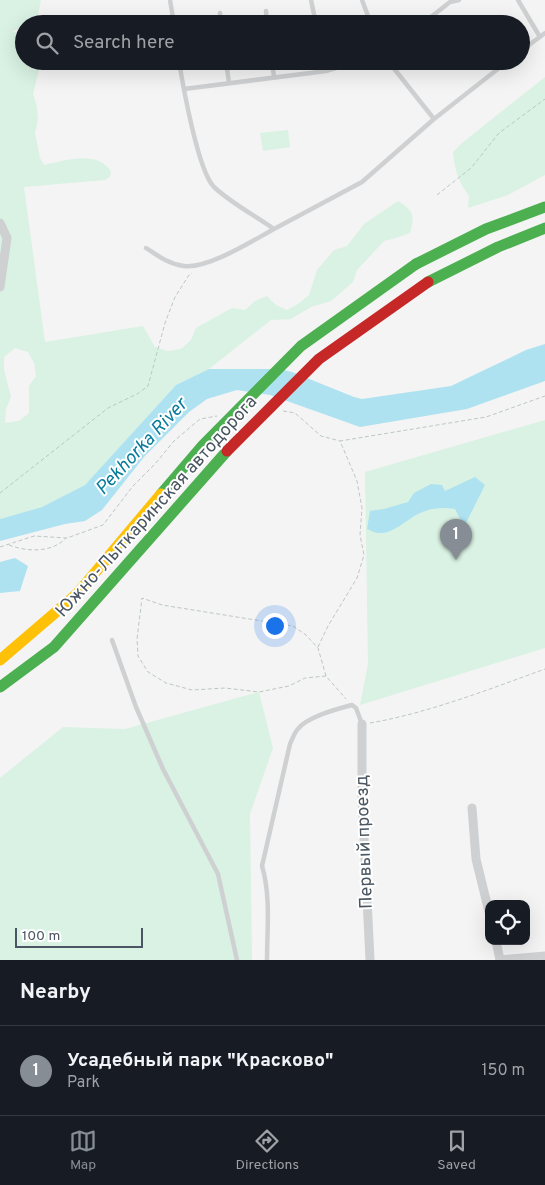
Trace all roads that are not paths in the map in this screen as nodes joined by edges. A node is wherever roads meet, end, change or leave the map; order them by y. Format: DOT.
graph roads {
  1 [pos="170,0"];
  2 [pos="311,0"];
  3 [pos="362,0"];
  4 [pos="459,0"];
  5 [pos="518,0"];
  6 [pos="266,11"];
  7 [pos="172,15"];
  8 [pos="266,15"];
  9 [pos="314,15"];
  10 [pos="368,15"];
  11 [pos="433,15"];
  12 [pos="527,15"];
  13 [pos="530,20"];
  14 [pos="545,33"];
  15 [pos="540,37"];
  16 [pos="530,44"];
  17 [pos="181,70"];
  18 [pos="227,70"];
  19 [pos="273,70"];
  20 [pos="329,70"];
  21 [pos="395,70"];
  22 [pos="497,70"];
  23 [pos="326,71"];
  24 [pos="274,77"];
  25 [pos="229,83"];
  26 [pos="184,89"];
  27 [pos="434,119"];
  28 [pos="545,207"];
  29 [pos="0,223"];
  30 [pos="545,228"];
  31 [pos="274,229"];
  32 [pos="146,248"];
  33 [pos="0,287"];
  34 [pos="112,640"];
  35 [pos="0,660"];
  36 [pos="0,687"];
  37 [pos="362,724"];
  38 [pos="472,808"];
  39 [pos="486,900"];
  40 [pos="497,945"];
  41 [pos="545,956"];
  42 [pos="237,960"];
  43 [pos="267,960"];
  44 [pos="370,960"];
  45 [pos="500,960"];
  1 -- 7 [label="lane"];
  2 -- 9 [label="lane"];
  3 -- 10 [label="lane"];
  4 -- 11 [label="lane"];
  5 -- 12 [label="lane"];
  6 -- 8 [label="lane"];
  13 -- 15 [label="lane"];
  14 -- 15 [label="lane"];
  15 -- 16 [label="lane"];
  17 -- 26 [label="lane"];
  18 -- 25 [label="lane"];
  19 -- 24 [label="lane"];
  20 -- 23 [label="lane"];
  21 -- 27 [label="lane"];
  22 -- 27 [label="lane"];
  23 -- 24 [label="lane"];
  24 -- 25 [label="lane"];
  25 -- 26 [label="lane"];
  26 -- 31 [label="lane"];
  27 -- 31 [label="lane"];
  28 -- 35 [label="main road, Южно-Лыткаринская автодорога, bridge"];
  29 -- 33 [label="street"];
  30 -- 36 [label="main road, Южно-Лыткаринская автодорога, bridge"];
  31 -- 32 [label="lane"];
  34 -- 42 [label="lane"];
  37 -- 43 [label="lane"];
  37 -- 44 [label="street, Первый проезд"];
  38 -- 39 [label="street"];
  40 -- 45 [label="street"];
  41 -- 45 [label="street"];
}
